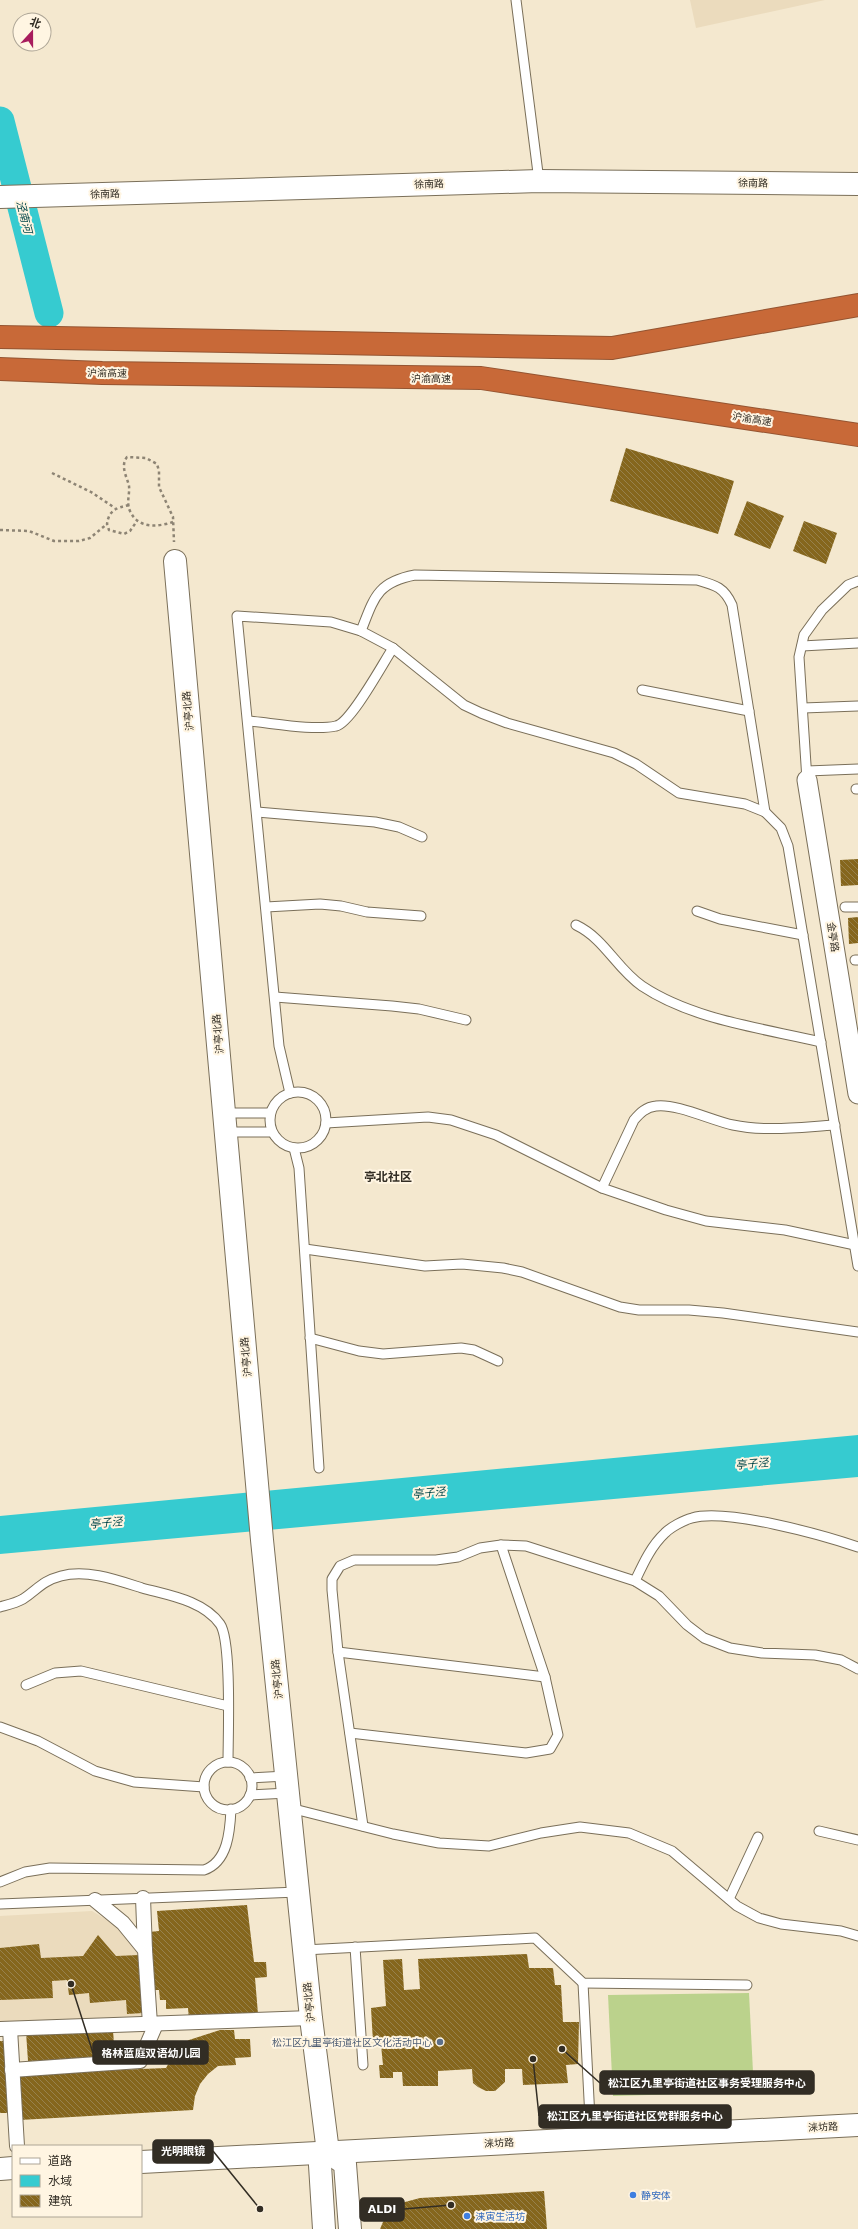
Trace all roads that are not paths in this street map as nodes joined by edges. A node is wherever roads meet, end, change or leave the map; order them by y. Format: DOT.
graph roads {
  1 [pos="516,0"];
  2 [pos="539,180"];
  3 [pos="858,184"];
  4 [pos="0,197"];
  5 [pos="858,305"];
  6 [pos="8,337"];
  7 [pos="0,371"];
  8 [pos="858,435"];
  9 [pos="175,561"];
  10 [pos="858,581"];
  11 [pos="361,631"];
  12 [pos="858,643"];
  13 [pos="802,646"];
  14 [pos="393,648"];
  15 [pos="642,690"];
  16 [pos="858,706"];
  17 [pos="802,708"];
  18 [pos="749,711"];
  19 [pos="248,721"];
  20 [pos="858,769"];
  21 [pos="807,776"];
  22 [pos="257,812"];
  23 [pos="765,812"];
  24 [pos="422,837"];
  25 [pos="266,907"];
  26 [pos="845,907"];
  27 [pos="858,907"];
  28 [pos="697,912"];
  29 [pos="421,916"];
  30 [pos="576,925"];
  31 [pos="803,935"];
  32 [pos="275,997"];
  33 [pos="466,1020"];
  34 [pos="821,1042"];
  35 [pos="290,1093"];
  36 [pos="858,1094"];
  37 [pos="270,1113"];
  38 [pos="226,1123"];
  39 [pos="326,1123"];
  40 [pos="835,1125"];
  41 [pos="272,1132"];
  42 [pos="294,1148"];
  43 [pos="602,1188"];
  44 [pos="855,1245"];
  45 [pos="305,1248"];
  46 [pos="858,1266"];
  47 [pos="858,1332"];
  48 [pos="310,1338"];
  49 [pos="498,1361"];
  50 [pos="319,1468"];
  51 [pos="501,1545"];
  52 [pos="858,1547"];
  53 [pos="635,1581"];
  54 [pos="0,1607"];
  55 [pos="338,1652"];
  56 [pos="858,1668"];
  57 [pos="545,1677"];
  58 [pos="26,1685"];
  59 [pos="228,1706"];
  60 [pos="0,1727"];
  61 [pos="350,1733"];
  62 [pos="228,1762"];
  63 [pos="250,1778"];
  64 [pos="204,1788"];
  65 [pos="288,1792"];
  66 [pos="250,1795"];
  67 [pos="231,1809"];
  68 [pos="363,1826"];
  69 [pos="819,1830"];
  70 [pos="758,1836"];
  71 [pos="858,1840"];
  72 [pos="0,1882"];
  73 [pos="298,1892"];
  74 [pos="143,1898"];
  75 [pos="729,1898"];
  76 [pos="95,1900"];
  77 [pos="0,1904"];
  78 [pos="858,1936"];
  79 [pos="355,1947"];
  80 [pos="145,1950"];
  81 [pos="304,1950"];
  82 [pos="583,1983"];
  83 [pos="747,1985"];
  84 [pos="311,2018"];
  85 [pos="153,2024"];
  86 [pos="5,2029"];
  87 [pos="363,2065"];
  88 [pos="12,2070"];
  89 [pos="858,2125"];
  90 [pos="591,2138"];
  91 [pos="16,2145"];
  92 [pos="328,2152"];
  93 [pos="142,2162"];
  94 [pos="12,2168"];
  95 [pos="0,2169"];
  96 [pos="324,2229"];
  97 [pos="350,2229"];
  1 -- 2 [label="lane"];
  2 -- 3 [label="street, 徐南路"];
  2 -- 4 [label="street, 徐南路"];
  5 -- 6 [label="highway"];
  7 -- 8 [label="highway, 沪渝高速"];
  9 -- 38 [label="street, 沪亭北路"];
  10 -- 13 [label="lane"];
  11 -- 14 [label="lane"];
  11 -- 18 [label="lane"];
  11 -- 19 [label="lane"];
  12 -- 13 [label="lane"];
  13 -- 17 [label="lane"];
  14 -- 19 [label="lane"];
  14 -- 23 [label="lane"];
  15 -- 18 [label="lane"];
  16 -- 17 [label="lane"];
  17 -- 21 [label="lane"];
  18 -- 23 [label="lane"];
  19 -- 22 [label="lane"];
  20 -- 21 [label="lane"];
  21 -- 36 [label="street, 金亭路"];
  22 -- 24 [label="lane"];
  22 -- 25 [label="lane"];
  23 -- 31 [label="lane"];
  25 -- 29 [label="lane"];
  25 -- 32 [label="lane"];
  26 -- 27 [label="lane"];
  28 -- 31 [label="lane"];
  30 -- 34 [label="lane"];
  31 -- 34 [label="lane"];
  32 -- 33 [label="lane"];
  32 -- 35 [label="lane"];
  34 -- 40 [label="lane"];
  35 -- 37 [label="lane"];
  35 -- 39 [label="lane"];
  37 -- 38 [label="lane"];
  37 -- 41 [label="lane"];
  38 -- 41 [label="lane"];
  38 -- 65 [label="street, 沪亭北路"];
  39 -- 42 [label="lane"];
  39 -- 43 [label="lane"];
  40 -- 43 [label="lane"];
  40 -- 44 [label="lane"];
  41 -- 42 [label="lane"];
  42 -- 45 [label="lane"];
  43 -- 44 [label="lane"];
  44 -- 46 [label="lane"];
  45 -- 47 [label="lane"];
  45 -- 48 [label="lane"];
  48 -- 49 [label="lane"];
  48 -- 50 [label="lane"];
  51 -- 53 [label="lane"];
  51 -- 55 [label="lane"];
  51 -- 57 [label="lane"];
  52 -- 53 [label="lane"];
  53 -- 56 [label="lane"];
  54 -- 59 [label="lane"];
  55 -- 57 [label="lane"];
  55 -- 61 [label="lane"];
  57 -- 61 [label="lane"];
  58 -- 59 [label="lane"];
  59 -- 62 [label="lane"];
  60 -- 64 [label="lane"];
  61 -- 68 [label="lane"];
  62 -- 63 [label="lane"];
  62 -- 64 [label="lane"];
  63 -- 65 [label="lane"];
  63 -- 66 [label="lane"];
  64 -- 67 [label="lane"];
  65 -- 66 [label="lane"];
  65 -- 68 [label="lane"];
  65 -- 73 [label="street, 沪亭北路"];
  66 -- 67 [label="lane"];
  67 -- 72 [label="lane"];
  68 -- 75 [label="lane"];
  69 -- 71 [label="lane"];
  70 -- 75 [label="lane"];
  73 -- 74 [label="lane"];
  73 -- 81 [label="street, 沪亭北路"];
  74 -- 76 [label="lane"];
  74 -- 80 [label="street"];
  75 -- 78 [label="lane"];
  76 -- 77 [label="lane"];
  76 -- 80 [label="street"];
  79 -- 81 [label="lane"];
  79 -- 82 [label="lane"];
  79 -- 87 [label="lane"];
  80 -- 85 [label="street"];
  81 -- 84 [label="street, 沪亭北路"];
  82 -- 83 [label="lane"];
  82 -- 90 [label="lane"];
  84 -- 85 [label="street"];
  84 -- 92 [label="street, 沪亭北路"];
  85 -- 86 [label="street"];
  85 -- 88 [label="street"];
  86 -- 88 [label="street"];
  88 -- 91 [label="street"];
  89 -- 90 [label="street, 涞坊路"];
  90 -- 92 [label="street, 涞坊路"];
  92 -- 93 [label="street, 涞坊路"];
  92 -- 96 [label="street"];
  92 -- 97 [label="street"];
  94 -- 95 [label="street"];
}
